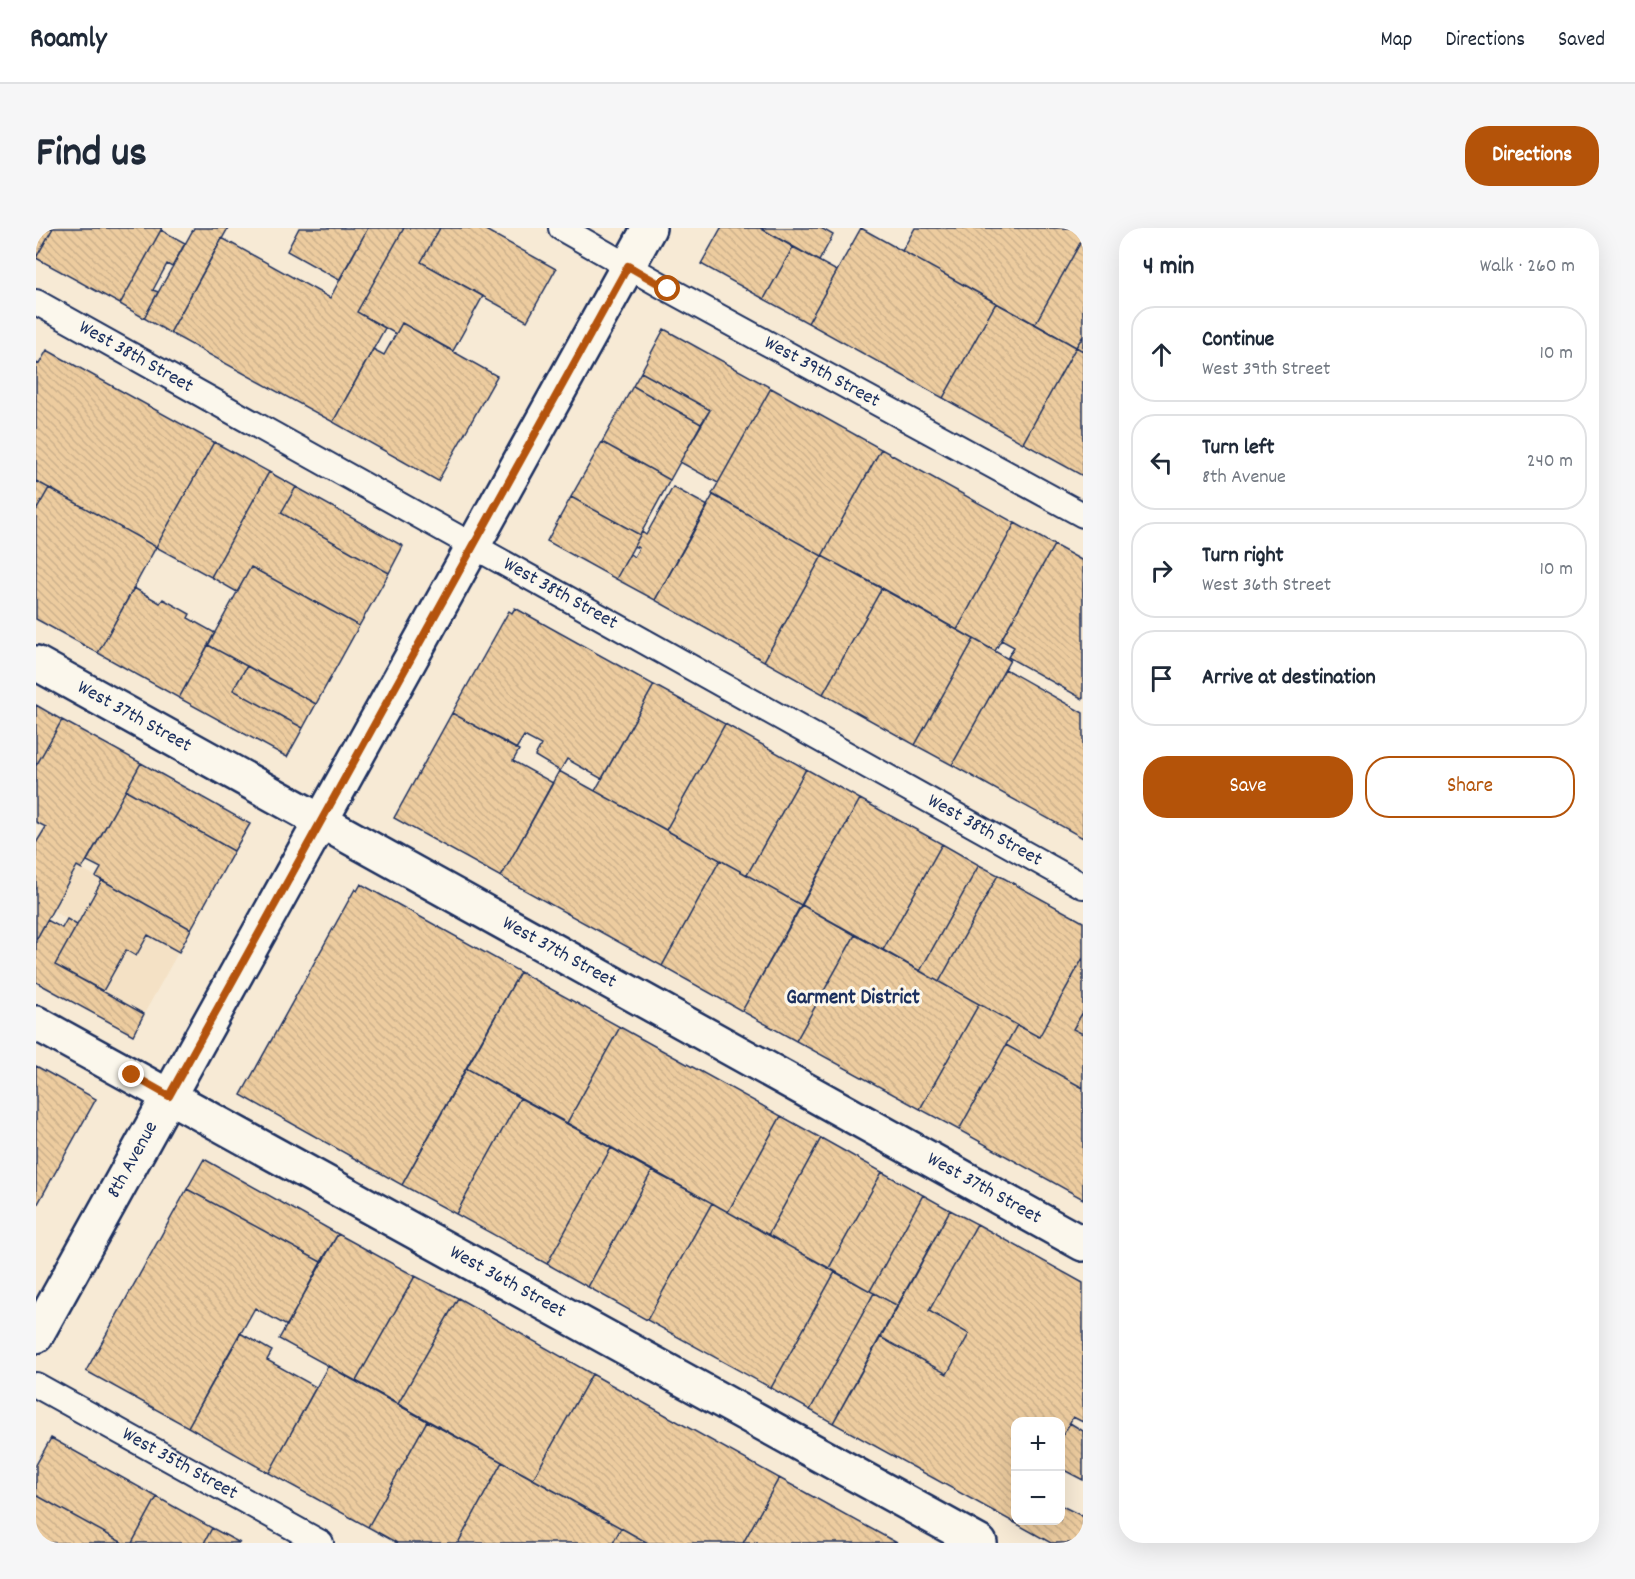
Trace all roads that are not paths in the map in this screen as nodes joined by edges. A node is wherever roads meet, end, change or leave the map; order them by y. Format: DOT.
graph roads {
  1 [pos="561,228"];
  2 [pos="649,228"];
  3 [pos="628,266"];
  4 [pos="36,302"];
  5 [pos="1083,515"];
  6 [pos="473,545"];
  7 [pos="36,663"];
  8 [pos="321,821"];
  9 [pos="1083,886"];
  10 [pos="36,1023"];
  11 [pos="169,1096"];
  12 [pos="1083,1244"];
  13 [pos="36,1336"];
  14 [pos="36,1385"];
  15 [pos="321,1543"];
  16 [pos="980,1543"];
  1 -- 3 [label="street, West 39th Street"];
  2 -- 3 [label="main road, 8th Avenue"];
  3 -- 5 [label="street, West 39th Street"];
  3 -- 6 [label="main road, 8th Avenue"];
  4 -- 6 [label="street, West 38th Street"];
  6 -- 8 [label="main road, 8th Avenue"];
  6 -- 9 [label="street, West 38th Street"];
  7 -- 8 [label="main road, West 37th Street"];
  8 -- 11 [label="main road, 8th Avenue"];
  8 -- 12 [label="main road, West 37th Street"];
  10 -- 11 [label="main road, West 36th Street"];
  11 -- 13 [label="main road, 8th Avenue"];
  11 -- 16 [label="main road, West 36th Street"];
  14 -- 15 [label="street, West 35th Street"];
}
